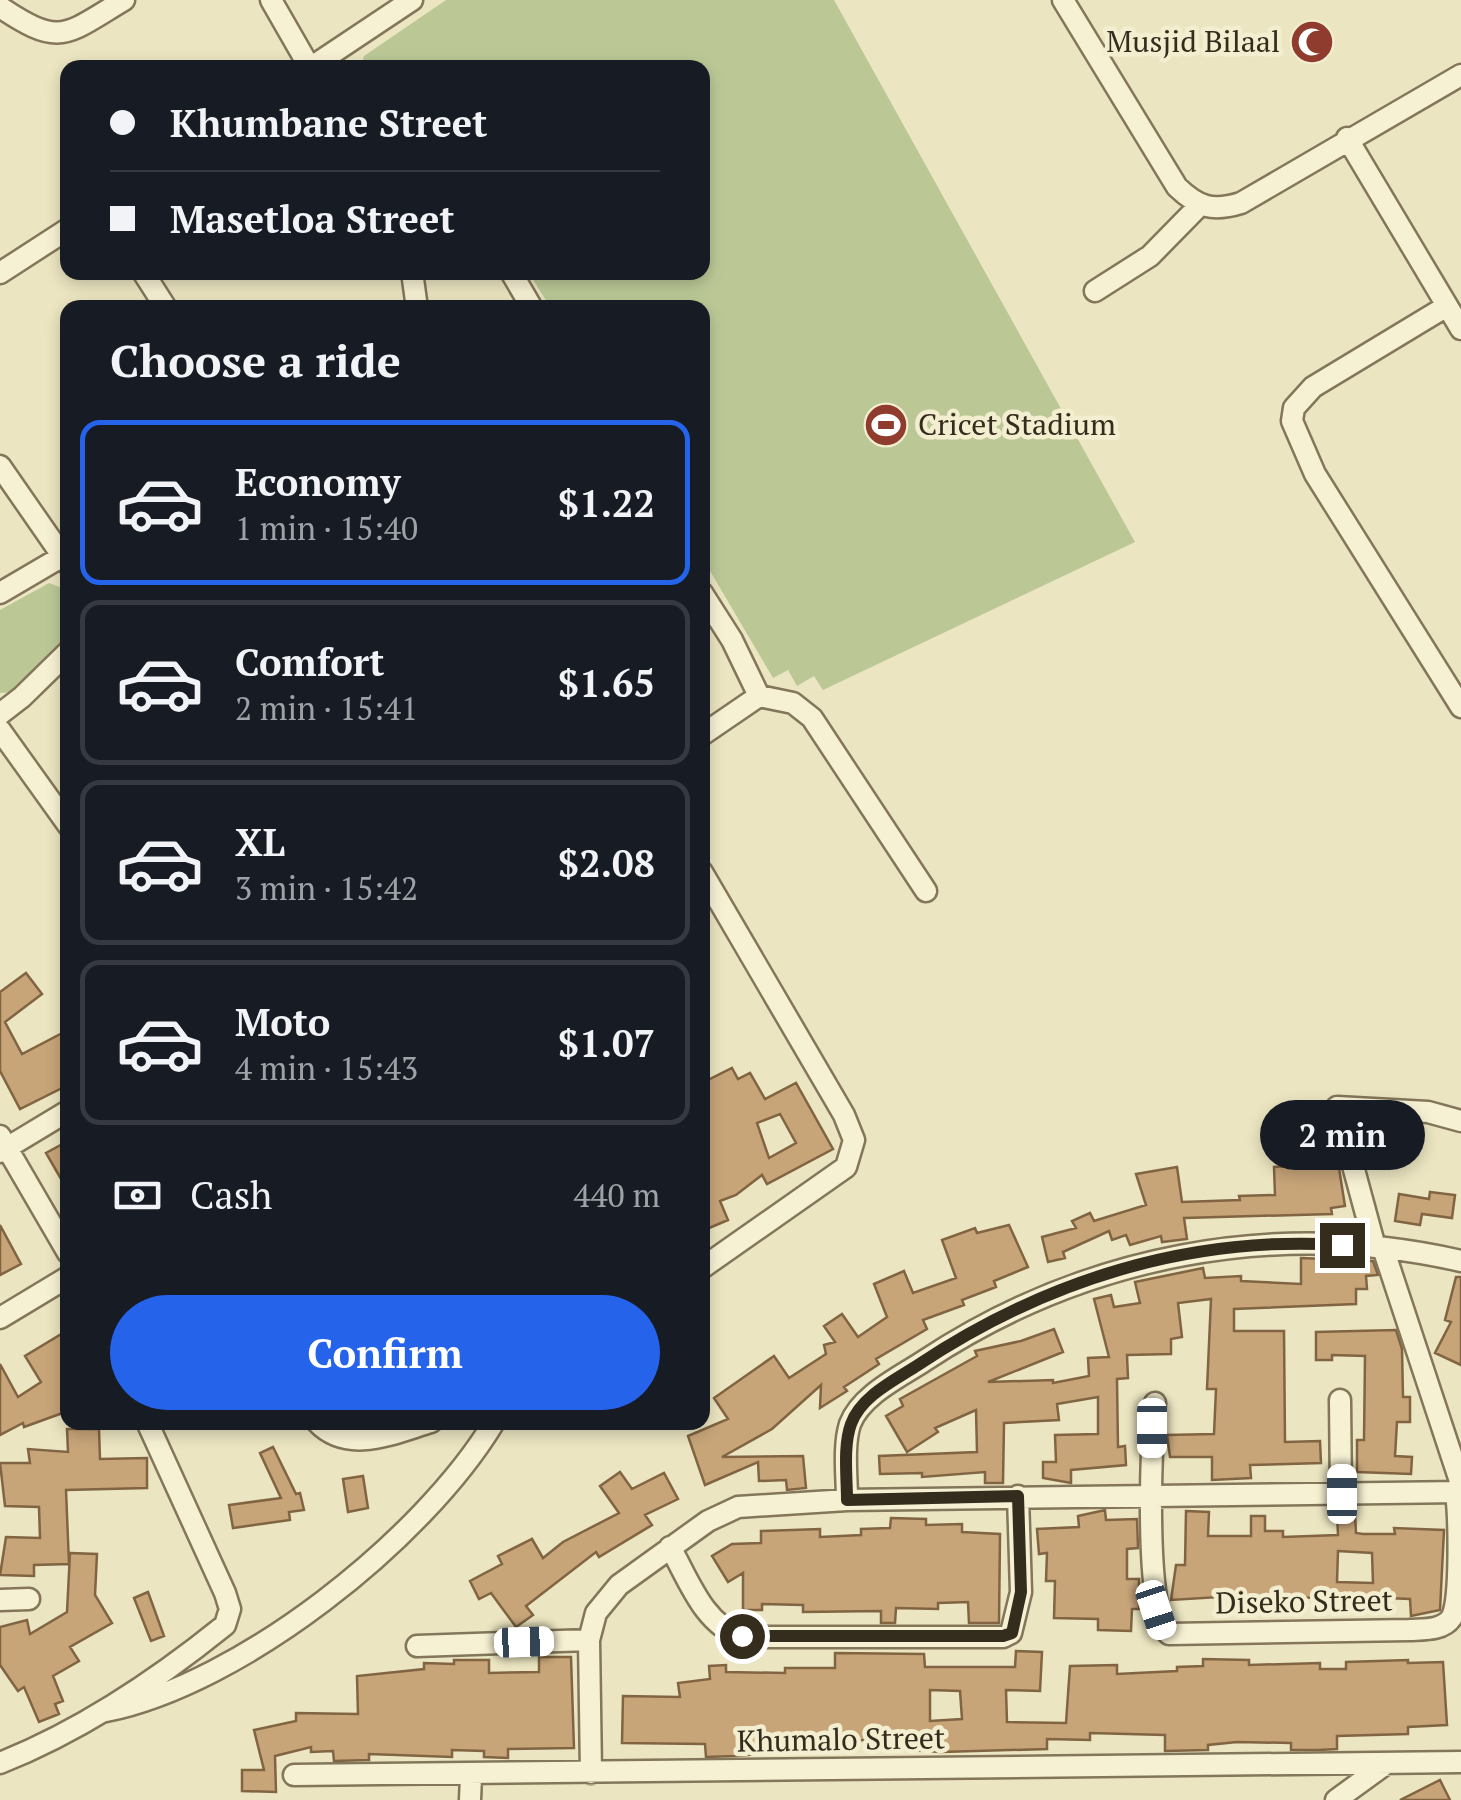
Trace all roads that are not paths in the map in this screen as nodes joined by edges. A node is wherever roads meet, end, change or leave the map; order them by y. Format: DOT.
graph roads {
  1 [pos="124,0"];
  2 [pos="271,0"];
  3 [pos="412,0"];
  4 [pos="1063,0"];
  5 [pos="0,7"];
  6 [pos="305,60"];
  7 [pos="322,60"];
  8 [pos="1461,75"];
  9 [pos="1347,138"];
  10 [pos="1205,208"];
  11 [pos="60,234"];
  12 [pos="0,273"];
  13 [pos="1095,290"];
  14 [pos="1447,306"];
  15 [pos="1461,329"];
  16 [pos="0,467"];
  17 [pos="60,553"];
  18 [pos="60,563"];
  19 [pos="0,593"];
  20 [pos="710,608"];
  21 [pos="60,660"];
  22 [pos="759,696"];
  23 [pos="1461,707"];
  24 [pos="0,714"];
  25 [pos="710,729"];
  26 [pos="0,730"];
  27 [pos="60,814"];
  28 [pos="710,886"];
  29 [pos="926,891"];
  30 [pos="60,1115"];
  31 [pos="1461,1121"];
  32 [pos="2,1145"];
  33 [pos="60,1240"];
  34 [pos="1379,1248"];
  35 [pos="1461,1261"];
  36 [pos="710,1262"];
  37 [pos="60,1282"];
  38 [pos="0,1318"];
  39 [pos="1340,1400"];
  40 [pos="1154,1403"];
  41 [pos="151,1430"];
  42 [pos="327,1430"];
  43 [pos="403,1430"];
  44 [pos="488,1430"];
  45 [pos="1459,1489"];
  46 [pos="1342,1494"];
  47 [pos="1018,1496"];
  48 [pos="1152,1498"];
  49 [pos="847,1500"];
  50 [pos="670,1547"];
  51 [pos="29,1599"];
  52 [pos="0,1600"];
  53 [pos="1457,1617"];
  54 [pos="589,1640"];
  55 [pos="417,1646"];
  56 [pos="106,1711"];
  57 [pos="3,1755"];
  58 [pos="1461,1762"];
  59 [pos="1388,1763"];
  60 [pos="591,1773"];
  61 [pos="294,1775"];
  62 [pos="471,1776"];
  63 [pos="470,1800"];
  64 [pos="1336,1800"];
  1 -- 5 [label="street"];
  2 -- 6 [label="street"];
  3 -- 7 [label="street"];
  4 -- 10 [label="street"];
  8 -- 9 [label="street"];
  9 -- 10 [label="street"];
  9 -- 14 [label="street"];
  10 -- 13 [label="street"];
  11 -- 12 [label="street"];
  14 -- 15 [label="street"];
  14 -- 23 [label="street"];
  16 -- 17 [label="street"];
  18 -- 19 [label="street"];
  20 -- 22 [label="street"];
  21 -- 24 [label="street"];
  22 -- 25 [label="street"];
  22 -- 29 [label="street"];
  26 -- 27 [label="street"];
  28 -- 36 [label="street"];
  30 -- 32 [label="street"];
  31 -- 34 [label="street, Diseko Street"];
  32 -- 33 [label="street"];
  34 -- 35 [label="street"];
  34 -- 45 [label="street, Diseko Street"];
  34 -- 49 [label="street"];
  37 -- 38 [label="street"];
  39 -- 46 [label="street"];
  40 -- 48 [label="street"];
  41 -- 56 [label="street"];
  42 -- 43 [label="street"];
  44 -- 56 [label="street"];
  45 -- 46 [label="street"];
  45 -- 53 [label="street, Diseko Street"];
  46 -- 48 [label="street"];
  47 -- 48 [label="street"];
  47 -- 49 [label="street"];
  47 -- 50 [label="street"];
  48 -- 53 [label="street, Diseko Street"];
  49 -- 50 [label="street"];
  50 -- 54 [label="street"];
  51 -- 52 [label="street"];
  54 -- 55 [label="street"];
  54 -- 60 [label="street"];
  56 -- 57 [label="street"];
  58 -- 59 [label="street, Khumalo Street"];
  59 -- 60 [label="street, Khumalo Street"];
  59 -- 64 [label="street"];
  60 -- 62 [label="street, Khumalo Street"];
  61 -- 62 [label="street, Khumalo Street"];
  62 -- 63 [label="street"];
}
